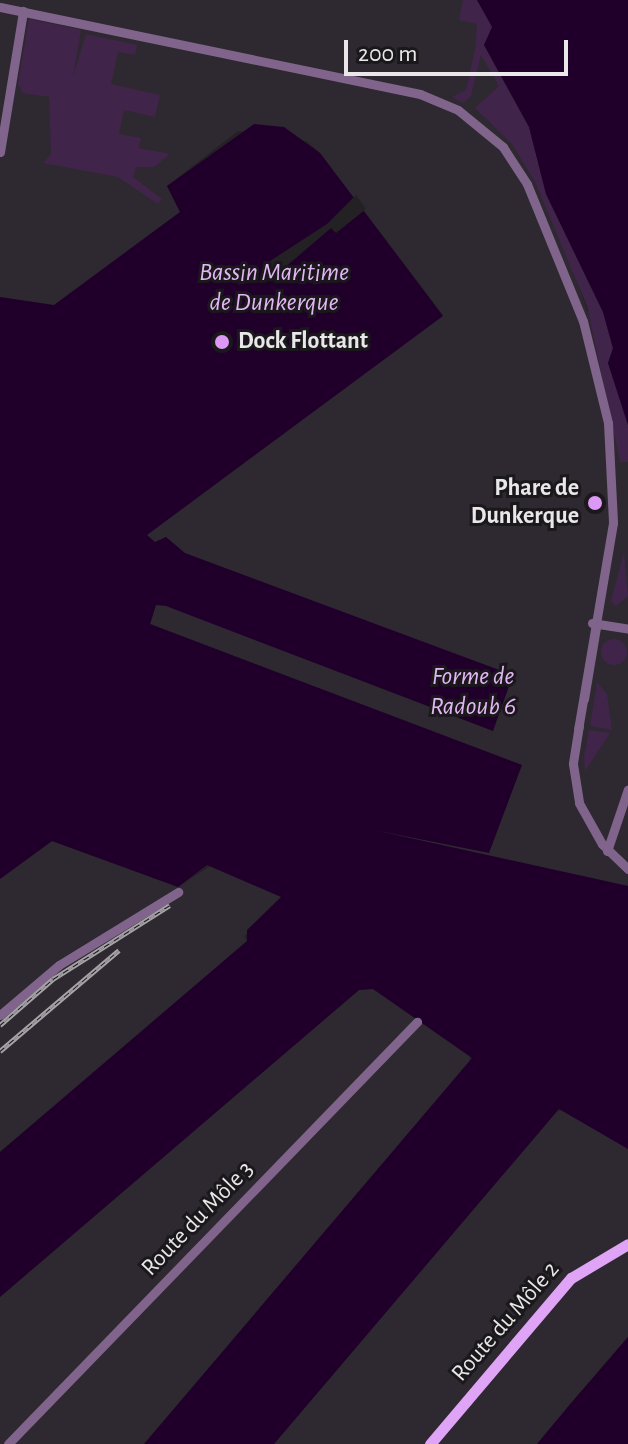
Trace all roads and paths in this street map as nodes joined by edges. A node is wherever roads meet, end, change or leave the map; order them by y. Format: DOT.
graph roads {
  1 [pos="0,7"];
  2 [pos="23,11"];
  3 [pos="0,152"];
  4 [pos="594,623"];
  5 [pos="628,629"];
  6 [pos="628,789"];
  7 [pos="607,851"];
  8 [pos="628,869"];
  9 [pos="178,892"];
  10 [pos="0,1015"];
  11 [pos="417,1022"];
  12 [pos="628,1244"];
  13 [pos="8,1444"];
  14 [pos="430,1444"];
  1 -- 2 [label="street"];
  2 -- 3 [label="street"];
  2 -- 4 [label="street"];
  4 -- 5 [label="street"];
  4 -- 7 [label="street"];
  6 -- 7 [label="street"];
  7 -- 8 [label="street"];
  9 -- 10 [label="street"];
  11 -- 13 [label="street, Route du Môle 3"];
  12 -- 14 [label="main road, Route du Môle 2"];
}
